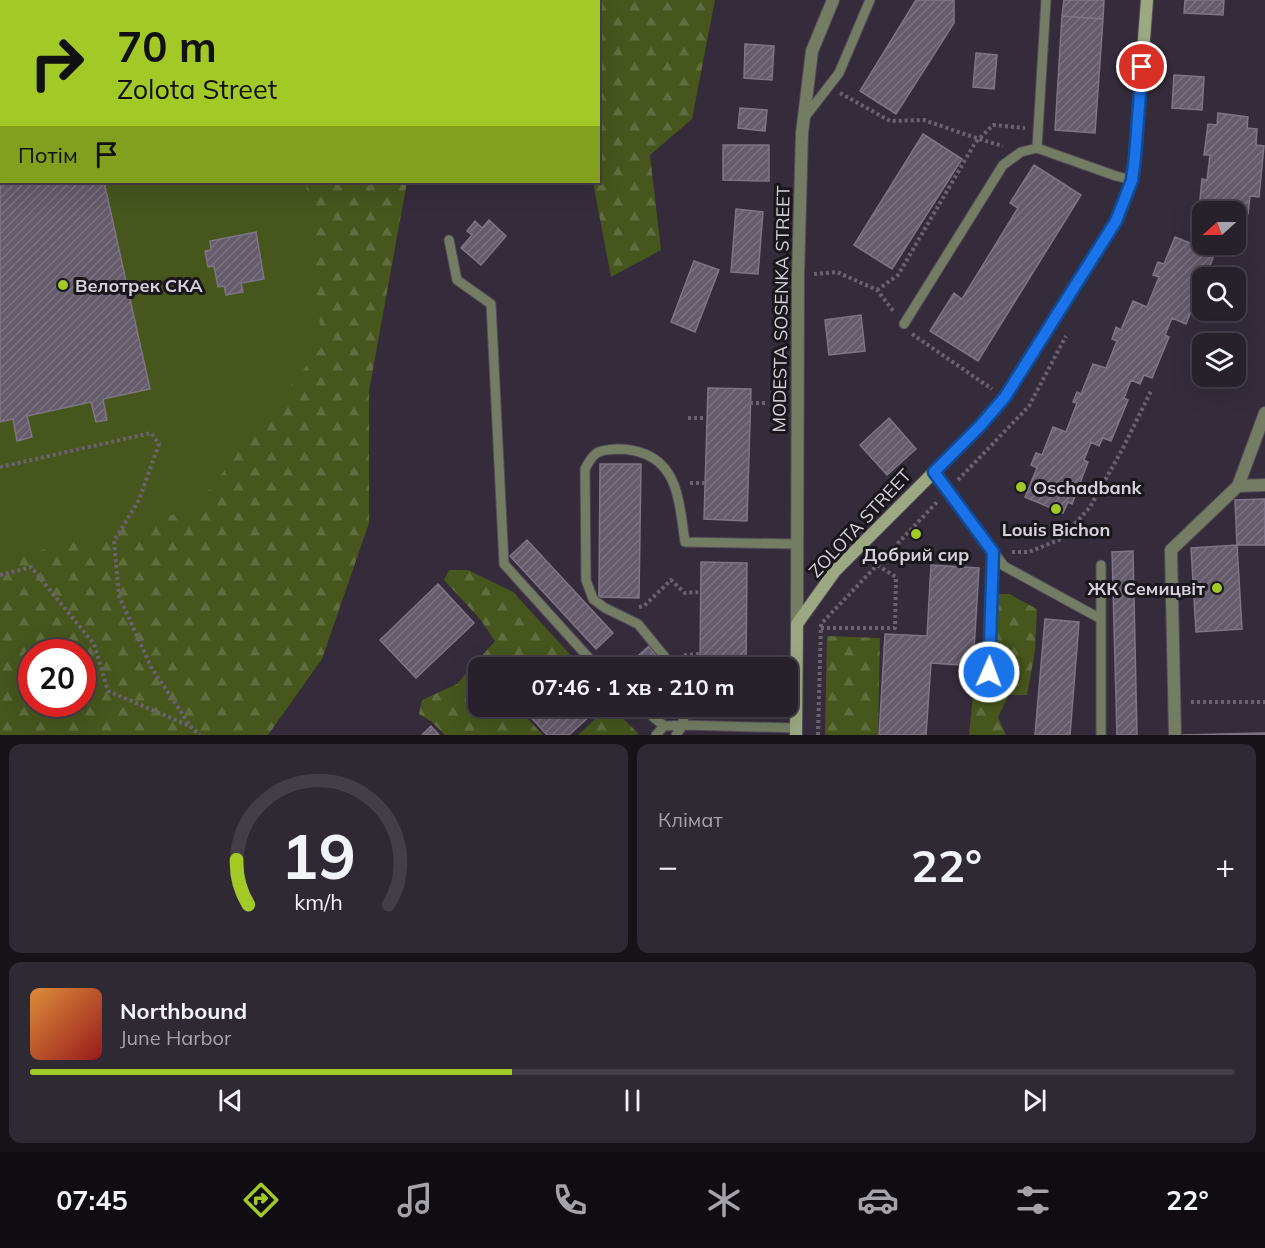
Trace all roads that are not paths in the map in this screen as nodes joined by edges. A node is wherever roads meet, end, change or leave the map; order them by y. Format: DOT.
graph roads {
  1 [pos="833,0"];
  2 [pos="870,0"];
  3 [pos="1046,0"];
  4 [pos="1147,0"];
  5 [pos="804,118"];
  6 [pos="1037,148"];
  7 [pos="1132,180"];
  8 [pos="449,240"];
  9 [pos="904,324"];
  10 [pos="1265,413"];
  11 [pos="934,472"];
  12 [pos="1265,485"];
  13 [pos="1238,486"];
  14 [pos="797,544"];
  15 [pos="993,552"];
  16 [pos="1101,566"];
  17 [pos="1101,619"];
  18 [pos="797,624"];
  19 [pos="588,657"];
  20 [pos="665,657"];
  21 [pos="989,672"];
  22 [pos="653,717"];
  23 [pos="683,717"];
  24 [pos="683,725"];
  25 [pos="664,726"];
  26 [pos="796,732"];
  27 [pos="656,735"];
  28 [pos="676,735"];
  29 [pos="1101,735"];
  30 [pos="1175,735"];
  1 -- 5 [label="street, MODESTA SOSENKA STREET"];
  2 -- 5 [label="lane"];
  3 -- 6 [label="lane"];
  4 -- 7 [label="street, ZOLOTA STREET"];
  5 -- 14 [label="street, MODESTA SOSENKA STREET"];
  6 -- 7 [label="lane"];
  6 -- 9 [label="lane"];
  7 -- 11 [label="street, ZOLOTA STREET"];
  8 -- 19 [label="lane"];
  10 -- 13 [label="street"];
  11 -- 15 [label="lane"];
  11 -- 18 [label="street, ZOLOTA STREET"];
  12 -- 13 [label="street"];
  13 -- 30 [label="street"];
  14 -- 18 [label="street, MODESTA SOSENKA STREET"];
  14 -- 20 [label="lane"];
  15 -- 17 [label="lane"];
  15 -- 21 [label="lane"];
  16 -- 17 [label="lane"];
  17 -- 29 [label="lane"];
  18 -- 26 [label="street"];
  22 -- 25 [label="lane"];
  23 -- 24 [label="lane"];
  24 -- 25 [label="lane"];
  24 -- 26 [label="lane"];
  24 -- 28 [label="lane"];
  25 -- 27 [label="lane"];
}
